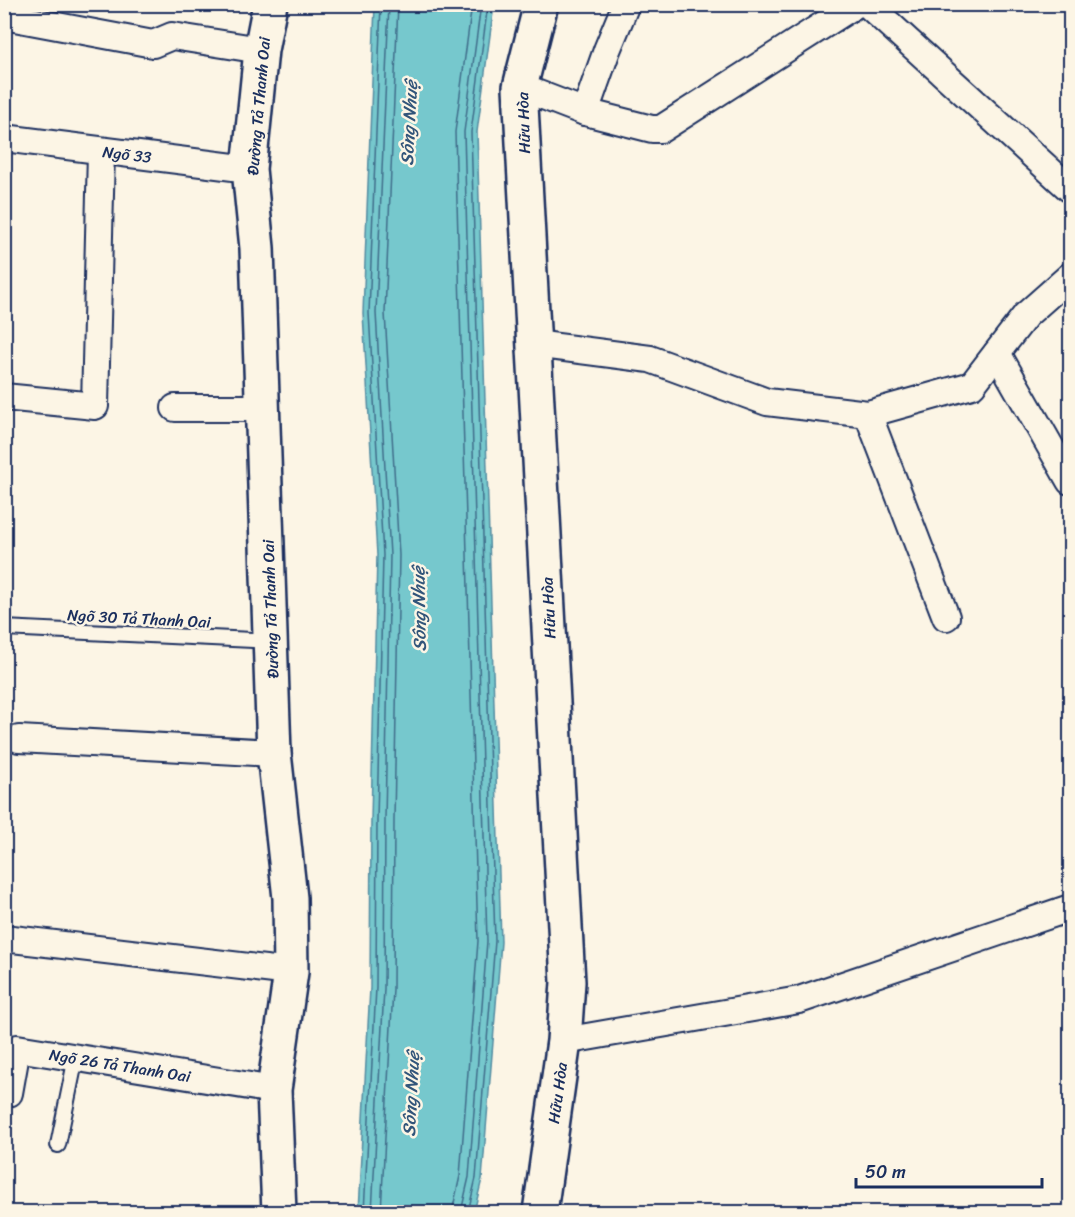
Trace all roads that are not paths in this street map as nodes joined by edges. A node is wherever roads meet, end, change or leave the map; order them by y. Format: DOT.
graph roads {
  1 [pos="270,4"];
  2 [pos="541,4"];
  3 [pos="626,4"];
  4 [pos="856,4"];
  5 [pos="867,4"];
  6 [pos="4,16"];
  7 [pos="261,50"];
  8 [pos="520,87"];
  9 [pos="585,112"];
  10 [pos="4,138"];
  11 [pos="101,151"];
  12 [pos="249,169"];
  13 [pos="1071,189"];
  14 [pos="1071,276"];
  15 [pos="534,344"];
  16 [pos="997,353"];
  17 [pos="4,397"];
  18 [pos="175,408"];
  19 [pos="263,408"];
  20 [pos="868,414"];
  21 [pos="1071,481"];
  22 [pos="946,618"];
  23 [pos="4,628"];
  24 [pos="272,641"];
  25 [pos="19,740"];
  26 [pos="274,753"];
  27 [pos="1071,908"];
  28 [pos="4,938"];
  29 [pos="291,972"];
  30 [pos="564,1041"];
  31 [pos="76,1057"];
  32 [pos="274,1090"];
  33 [pos="4,1094"];
  34 [pos="58,1145"];
  35 [pos="279,1212"];
  36 [pos="540,1212"];
  1 -- 7 [label="street, Đường Tả Thanh Oai"];
  2 -- 8 [label="street, Hữu Hòa"];
  3 -- 9 [label="street"];
  4 -- 9 [label="street"];
  5 -- 13 [label="street"];
  6 -- 7 [label="street"];
  7 -- 12 [label="street, Đường Tả Thanh Oai"];
  8 -- 9 [label="street"];
  8 -- 15 [label="street, Hữu Hòa"];
  10 -- 11 [label="street, Ngõ 33"];
  11 -- 12 [label="street, Ngõ 33"];
  11 -- 17 [label="street"];
  12 -- 19 [label="street, Đường Tả Thanh Oai"];
  14 -- 16 [label="street"];
  15 -- 20 [label="street"];
  15 -- 30 [label="street, Hữu Hòa"];
  16 -- 20 [label="street"];
  16 -- 21 [label="street"];
  18 -- 19 [label="street"];
  19 -- 24 [label="street, Đường Tả Thanh Oai"];
  20 -- 22 [label="street"];
  23 -- 24 [label="lane, Ngõ 30 Tả Thanh Oai"];
  24 -- 26 [label="street, Đường Tả Thanh Oai"];
  25 -- 26 [label="street"];
  26 -- 29 [label="street, Đường Tả Thanh Oai"];
  27 -- 30 [label="street"];
  28 -- 29 [label="street"];
  29 -- 32 [label="street, Đường Tả Thanh Oai"];
  30 -- 36 [label="street, Hữu Hòa"];
  31 -- 32 [label="street, Ngõ 26 Tả Thanh Oai"];
  31 -- 33 [label="street, Ngõ 26 Tả Thanh Oai"];
  31 -- 34 [label="lane"];
  32 -- 35 [label="street, Đường Tả Thanh Oai"];
}
